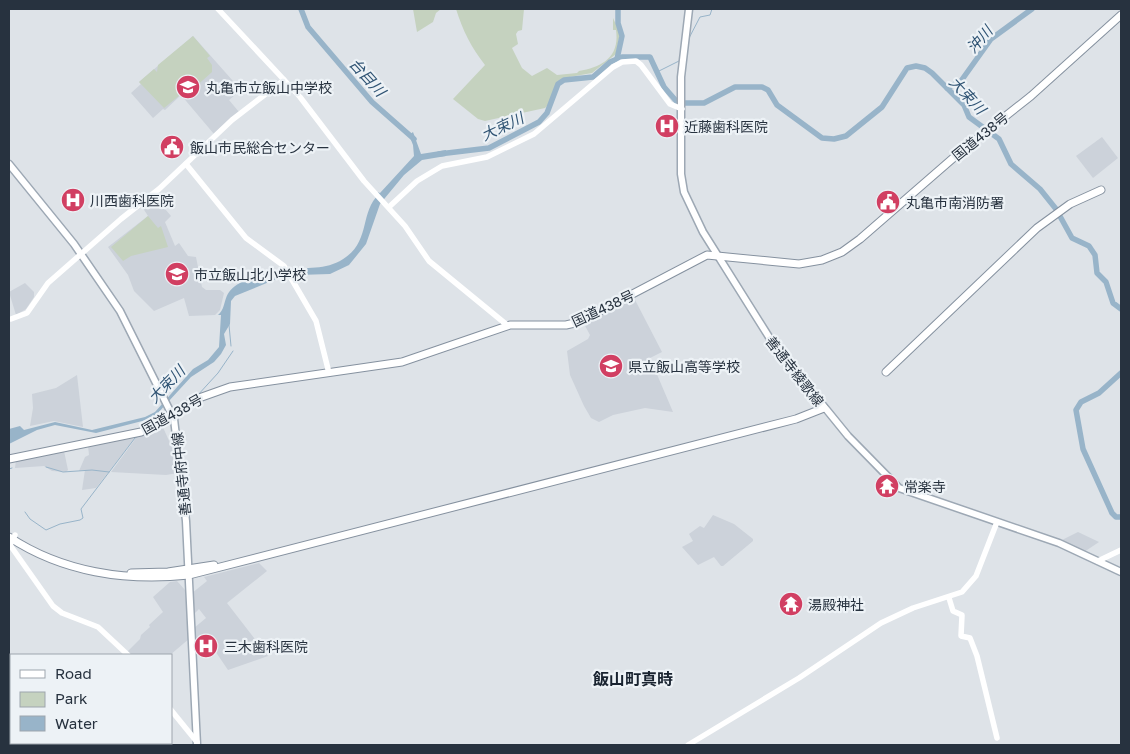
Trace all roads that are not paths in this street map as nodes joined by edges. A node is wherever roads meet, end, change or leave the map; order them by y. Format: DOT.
graph roads {
  1 [pos="218,9"];
  2 [pos="688,9"];
  3 [pos="1121,15"];
  4 [pos="284,80"];
  5 [pos="682,108"];
  6 [pos="9,164"];
  7 [pos="186,164"];
  8 [pos="1101,190"];
  9 [pos="389,207"];
  10 [pos="82,254"];
  11 [pos="717,255"];
  12 [pos="11,319"];
  13 [pos="507,326"];
  14 [pos="886,372"];
  15 [pos="329,373"];
  16 [pos="823,407"];
  17 [pos="172,415"];
  18 [pos="9,458"];
  19 [pos="997,522"];
  20 [pos="11,536"];
  21 [pos="1121,550"];
  22 [pos="1098,561"];
  23 [pos="189,572"];
  24 [pos="1121,572"];
  25 [pos="949,598"];
  26 [pos="127,654"];
  27 [pos="172,711"];
  28 [pos="997,738"];
  29 [pos="197,744"];
  30 [pos="688,745"];
  1 -- 4 [label="street"];
  2 -- 5 [label="main road, 善通寺綾歌線"];
  3 -- 11 [label="highway, 国道438号"];
  4 -- 7 [label="street"];
  4 -- 9 [label="street"];
  5 -- 9 [label="street"];
  5 -- 11 [label="main road, 善通寺綾歌線"];
  6 -- 10 [label="main road, 善通寺府中線"];
  7 -- 10 [label="street"];
  7 -- 15 [label="street"];
  8 -- 14 [label="highway"];
  9 -- 13 [label="street"];
  10 -- 12 [label="street"];
  10 -- 17 [label="main road, 善通寺府中線"];
  11 -- 13 [label="highway, 国道438号"];
  11 -- 16 [label="main road, 善通寺綾歌線"];
  13 -- 15 [label="highway, 国道438号"];
  15 -- 17 [label="highway, 国道438号"];
  16 -- 19 [label="main road, 善通寺綾歌線"];
  16 -- 23 [label="highway"];
  17 -- 18 [label="highway, 国道438号"];
  17 -- 23 [label="main road, 善通寺府中線"];
  19 -- 22 [label="main road, 善通寺綾歌線"];
  19 -- 25 [label="street"];
  20 -- 23 [label="highway"];
  20 -- 26 [label="street"];
  21 -- 22 [label="street"];
  22 -- 24 [label="main road, 善通寺綾歌線"];
  23 -- 29 [label="main road, 善通寺府中線"];
  25 -- 28 [label="street"];
  25 -- 30 [label="street"];
  27 -- 29 [label="street"];
}
